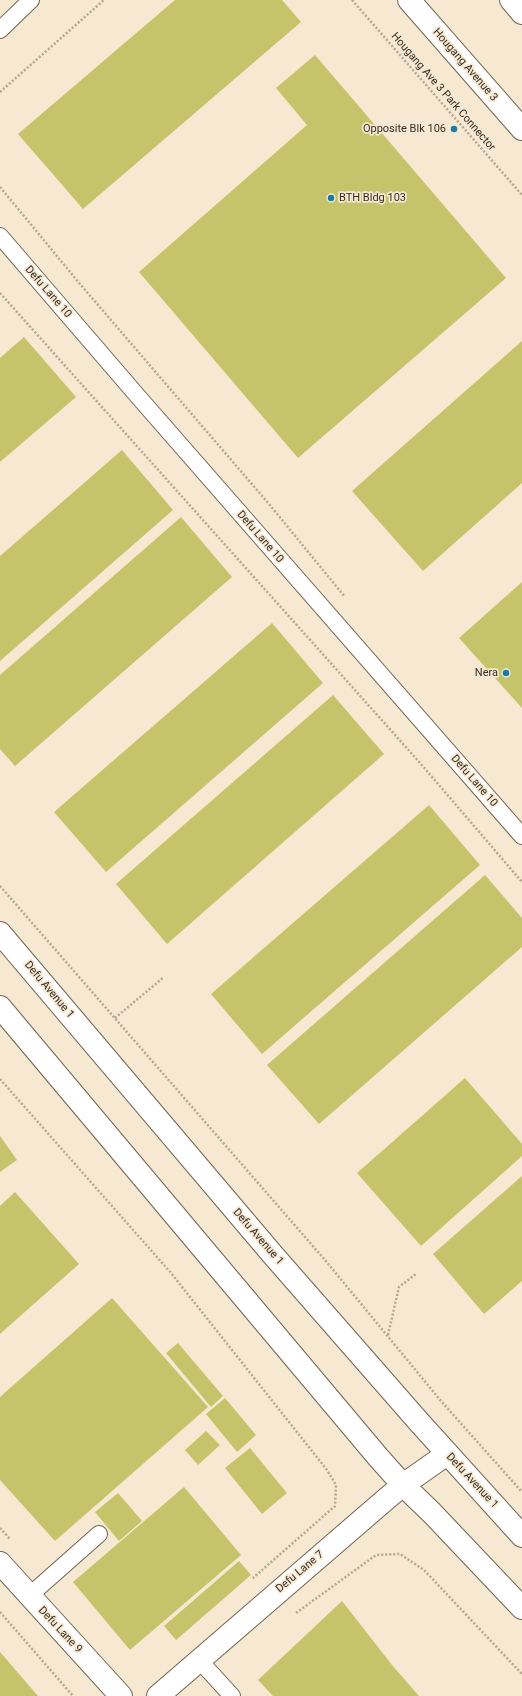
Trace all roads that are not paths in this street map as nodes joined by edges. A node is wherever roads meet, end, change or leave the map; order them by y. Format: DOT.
graph roads {
  1 [pos="31,0"];
  2 [pos="408,0"];
  3 [pos="510,0"];
  4 [pos="522,13"];
  5 [pos="0,30"];
  6 [pos="522,129"];
  7 [pos="0,236"];
  8 [pos="522,836"];
  9 [pos="0,933"];
  10 [pos="0,1007"];
  11 [pos="447,1454"];
  12 [pos="403,1485"];
  13 [pos="99,1534"];
  14 [pos="522,1536"];
  15 [pos="0,1562"];
  16 [pos="29,1596"];
  17 [pos="522,1608"];
  18 [pos="199,1660"];
  19 [pos="121,1696"];
  20 [pos="158,1696"];
  21 [pos="232,1696"];
  1 -- 5 [label="lane"];
  2 -- 6 [label="main road, Hougang Avenue 3"];
  3 -- 4 [label="main road"];
  7 -- 8 [label="lane, Defu Lane 10"];
  9 -- 11 [label="main road, Defu Avenue 1"];
  10 -- 12 [label="main road"];
  11 -- 12 [label="main road, Defu Lane 7"];
  11 -- 14 [label="main road, Defu Avenue 1"];
  12 -- 17 [label="main road"];
  12 -- 18 [label="main road, Defu Lane 7"];
  13 -- 16 [label="lane"];
  15 -- 16 [label="main road, Defu Lane 9"];
  16 -- 19 [label="main road, Defu Lane 9"];
  18 -- 20 [label="main road, Defu Lane 7"];
  18 -- 21 [label="lane"];
}
